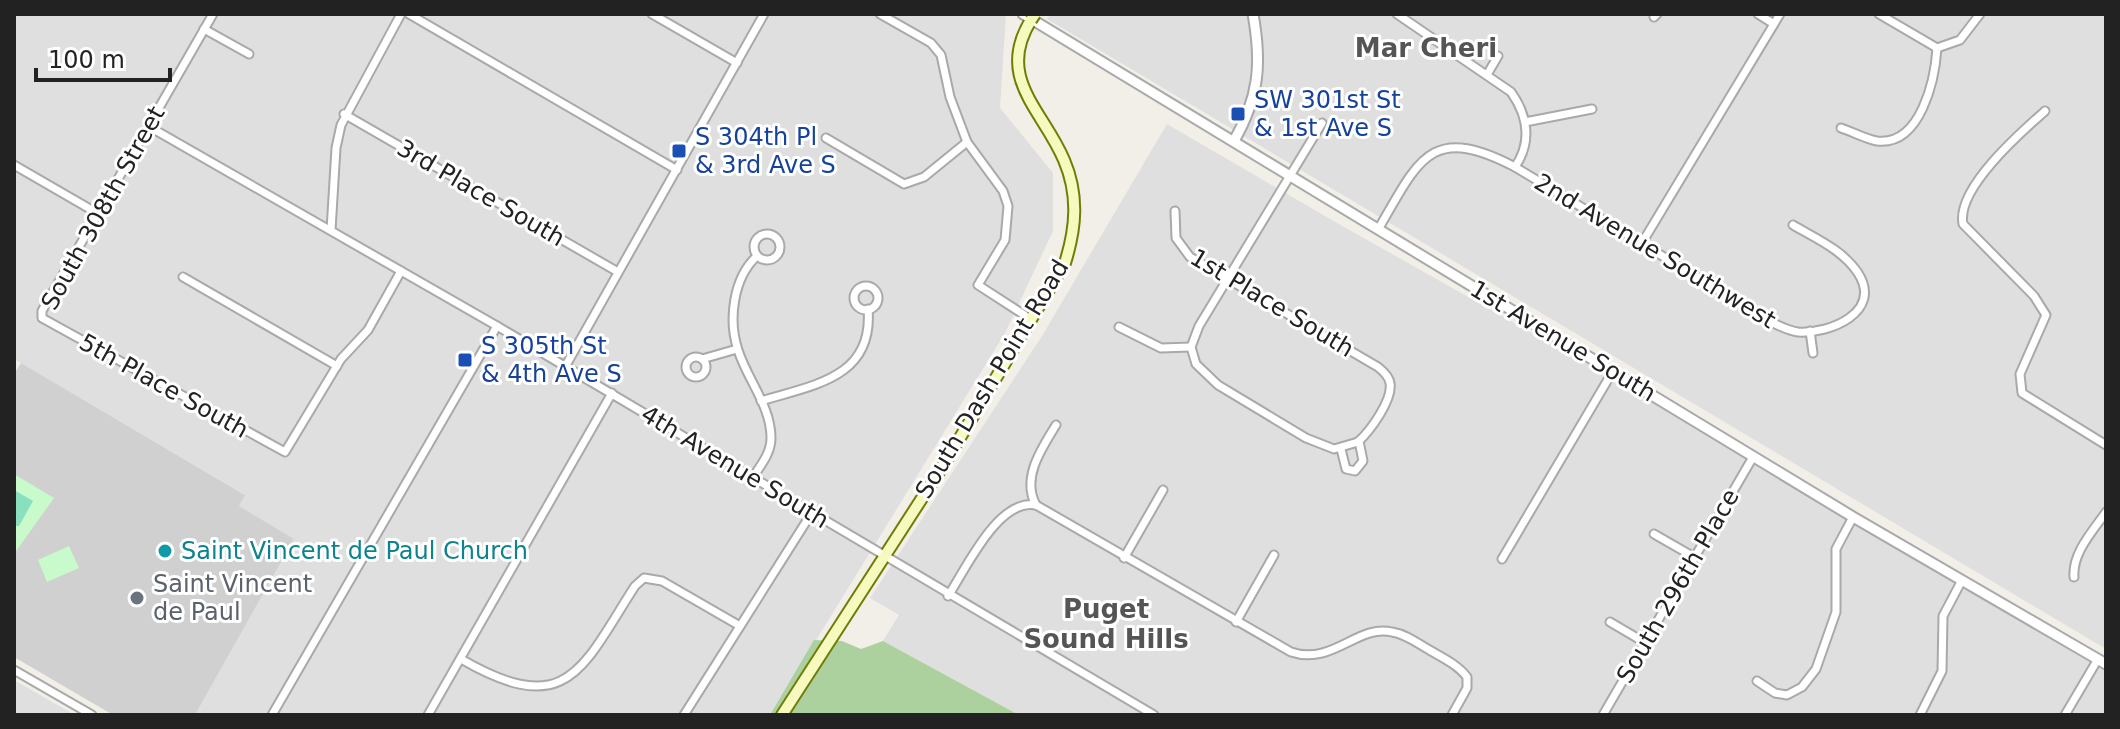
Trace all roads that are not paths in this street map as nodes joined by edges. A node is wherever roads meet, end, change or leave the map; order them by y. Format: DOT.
graph roads {
  1 [pos="213,14"];
  2 [pos="401,14"];
  3 [pos="409,14"];
  4 [pos="652,14"];
  5 [pos="764,14"];
  6 [pos="880,14"];
  7 [pos="1253,14"];
  8 [pos="1398,14"];
  9 [pos="1758,14"];
  10 [pos="1780,14"];
  11 [pos="1879,14"];
  12 [pos="1980,14"];
  13 [pos="1029,16"];
  14 [pos="1774,24"];
  15 [pos="204,29"];
  16 [pos="1937,48"];
  17 [pos="249,54"];
  18 [pos="1498,56"];
  19 [pos="737,63"];
  20 [pos="1488,73"];
  21 [pos="1592,109"];
  22 [pos="2045,111"];
  23 [pos="344,114"];
  24 [pos="1525,122"];
  25 [pos="1322,123"];
  26 [pos="148,126"];
  27 [pos="1841,128"];
  28 [pos="826,138"];
  29 [pos="1234,141"];
  30 [pos="967,142"];
  31 [pos="14,165"];
  32 [pos="1515,167"];
  33 [pos="677,170"];
  34 [pos="1290,175"];
  35 [pos="1175,211"];
  36 [pos="97,213"];
  37 [pos="1793,225"];
  38 [pos="1379,228"];
  39 [pos="331,230"];
  40 [pos="1642,243"];
  41 [pos="757,256"];
  42 [pos="401,271"];
  43 [pos="618,272"];
  44 [pos="183,277"];
  45 [pos="1227,278"];
  46 [pos="868,309"];
  47 [pos="42,318"];
  48 [pos="1032,320"];
  49 [pos="497,326"];
  50 [pos="1119,327"];
  51 [pos="1810,331"];
  52 [pos="1191,347"];
  53 [pos="737,349"];
  54 [pos="1813,353"];
  55 [pos="702,359"];
  56 [pos="337,366"];
  57 [pos="565,367"];
  58 [pos="1613,371"];
  59 [pos="612,393"];
  60 [pos="761,401"];
  61 [pos="1056,425"];
  62 [pos="1359,441"];
  63 [pos="2106,445"];
  64 [pos="1344,448"];
  65 [pos="1753,457"];
  66 [pos="753,477"];
  67 [pos="1163,490"];
  68 [pos="1036,505"];
  69 [pos="2106,512"];
  70 [pos="811,514"];
  71 [pos="1853,517"];
  72 [pos="1654,534"];
  73 [pos="1274,555"];
  74 [pos="883,556"];
  75 [pos="1694,557"];
  76 [pos="1124,558"];
  77 [pos="1502,559"];
  78 [pos="2074,577"];
  79 [pos="1961,582"];
  80 [pos="948,596"];
  81 [pos="1236,622"];
  82 [pos="1610,622"];
  83 [pos="740,626"];
  84 [pos="1644,642"];
  85 [pos="461,659"];
  86 [pos="2102,662"];
  87 [pos="14,670"];
  88 [pos="1757,681"];
  89 [pos="92,715"];
  90 [pos="272,715"];
  91 [pos="428,715"];
  92 [pos="684,715"];
  93 [pos="782,715"];
  94 [pos="1154,715"];
  95 [pos="1452,715"];
  96 [pos="1603,715"];
  97 [pos="1920,715"];
  98 [pos="2065,715"];
  1 -- 15 [label="street, South 308th Street"];
  2 -- 23 [label="street"];
  3 -- 33 [label="street"];
  4 -- 19 [label="street"];
  5 -- 19 [label="street"];
  6 -- 30 [label="street"];
  7 -- 29 [label="street"];
  8 -- 20 [label="street"];
  9 -- 14 [label="street"];
  10 -- 14 [label="street"];
  11 -- 16 [label="street"];
  12 -- 16 [label="street"];
  13 -- 29 [label="street, 1st Avenue South"];
  13 -- 48 [label="main road, South Dash Point Road"];
  14 -- 40 [label="street"];
  15 -- 17 [label="street"];
  15 -- 26 [label="street, South 308th Street"];
  16 -- 27 [label="street"];
  18 -- 20 [label="street"];
  19 -- 33 [label="street"];
  20 -- 24 [label="street"];
  21 -- 24 [label="street"];
  22 -- 63 [label="street"];
  23 -- 39 [label="street"];
  23 -- 43 [label="street, 3rd Place South"];
  24 -- 32 [label="street, 2nd Avenue Southwest"];
  25 -- 34 [label="street"];
  26 -- 36 [label="street, South 308th Street"];
  26 -- 39 [label="street, 4th Avenue South"];
  28 -- 30 [label="street"];
  29 -- 34 [label="street, 1st Avenue South"];
  30 -- 48 [label="street"];
  31 -- 36 [label="street"];
  32 -- 38 [label="street"];
  32 -- 40 [label="street, 2nd Avenue Southwest"];
  33 -- 43 [label="street"];
  34 -- 38 [label="street, 1st Avenue South"];
  34 -- 45 [label="street"];
  35 -- 45 [label="street, 1st Place South"];
  36 -- 47 [label="street, South 308th Street"];
  37 -- 51 [label="street, 2nd Avenue Southwest"];
  38 -- 58 [label="street, 1st Avenue South"];
  39 -- 42 [label="street, 4th Avenue South"];
  40 -- 51 [label="street, 2nd Avenue Southwest"];
  41 -- 53 [label="street"];
  42 -- 49 [label="street, 4th Avenue South"];
  42 -- 56 [label="street"];
  43 -- 57 [label="street"];
  44 -- 56 [label="street"];
  45 -- 52 [label="street"];
  45 -- 62 [label="street, 1st Place South"];
  46 -- 60 [label="street"];
  47 -- 56 [label="street, 5th Place South"];
  48 -- 74 [label="main road, South Dash Point Road"];
  49 -- 57 [label="street, 4th Avenue South"];
  49 -- 90 [label="street"];
  50 -- 52 [label="street"];
  51 -- 54 [label="street"];
  52 -- 64 [label="street"];
  53 -- 55 [label="street"];
  53 -- 60 [label="street"];
  57 -- 59 [label="street, 4th Avenue South"];
  58 -- 65 [label="street, 1st Avenue South"];
  58 -- 77 [label="street"];
  59 -- 66 [label="street, 4th Avenue South"];
  59 -- 85 [label="street"];
  60 -- 66 [label="street"];
  61 -- 68 [label="street"];
  62 -- 64 [label="street"];
  62 -- 64 [label="street"];
  65 -- 71 [label="street, 1st Avenue South"];
  65 -- 75 [label="street, South 296th Place"];
  66 -- 70 [label="street, 4th Avenue South"];
  67 -- 76 [label="street"];
  68 -- 76 [label="street"];
  68 -- 80 [label="street"];
  69 -- 78 [label="street"];
  70 -- 74 [label="street, 4th Avenue South"];
  70 -- 83 [label="street"];
  71 -- 79 [label="street, 1st Avenue South"];
  71 -- 88 [label="street"];
  72 -- 75 [label="street"];
  73 -- 81 [label="street"];
  74 -- 80 [label="street, 4th Avenue South"];
  74 -- 93 [label="main road, South Dash Point Road"];
  75 -- 84 [label="street, South 296th Place"];
  76 -- 81 [label="street"];
  79 -- 86 [label="street, 1st Avenue South"];
  79 -- 97 [label="street"];
  80 -- 94 [label="street, 4th Avenue South"];
  81 -- 95 [label="street"];
  82 -- 84 [label="street"];
  83 -- 85 [label="street"];
  83 -- 92 [label="street"];
  84 -- 96 [label="street, South 296th Place"];
  85 -- 91 [label="street"];
  86 -- 98 [label="street"];
  87 -- 89 [label="street"];
}
